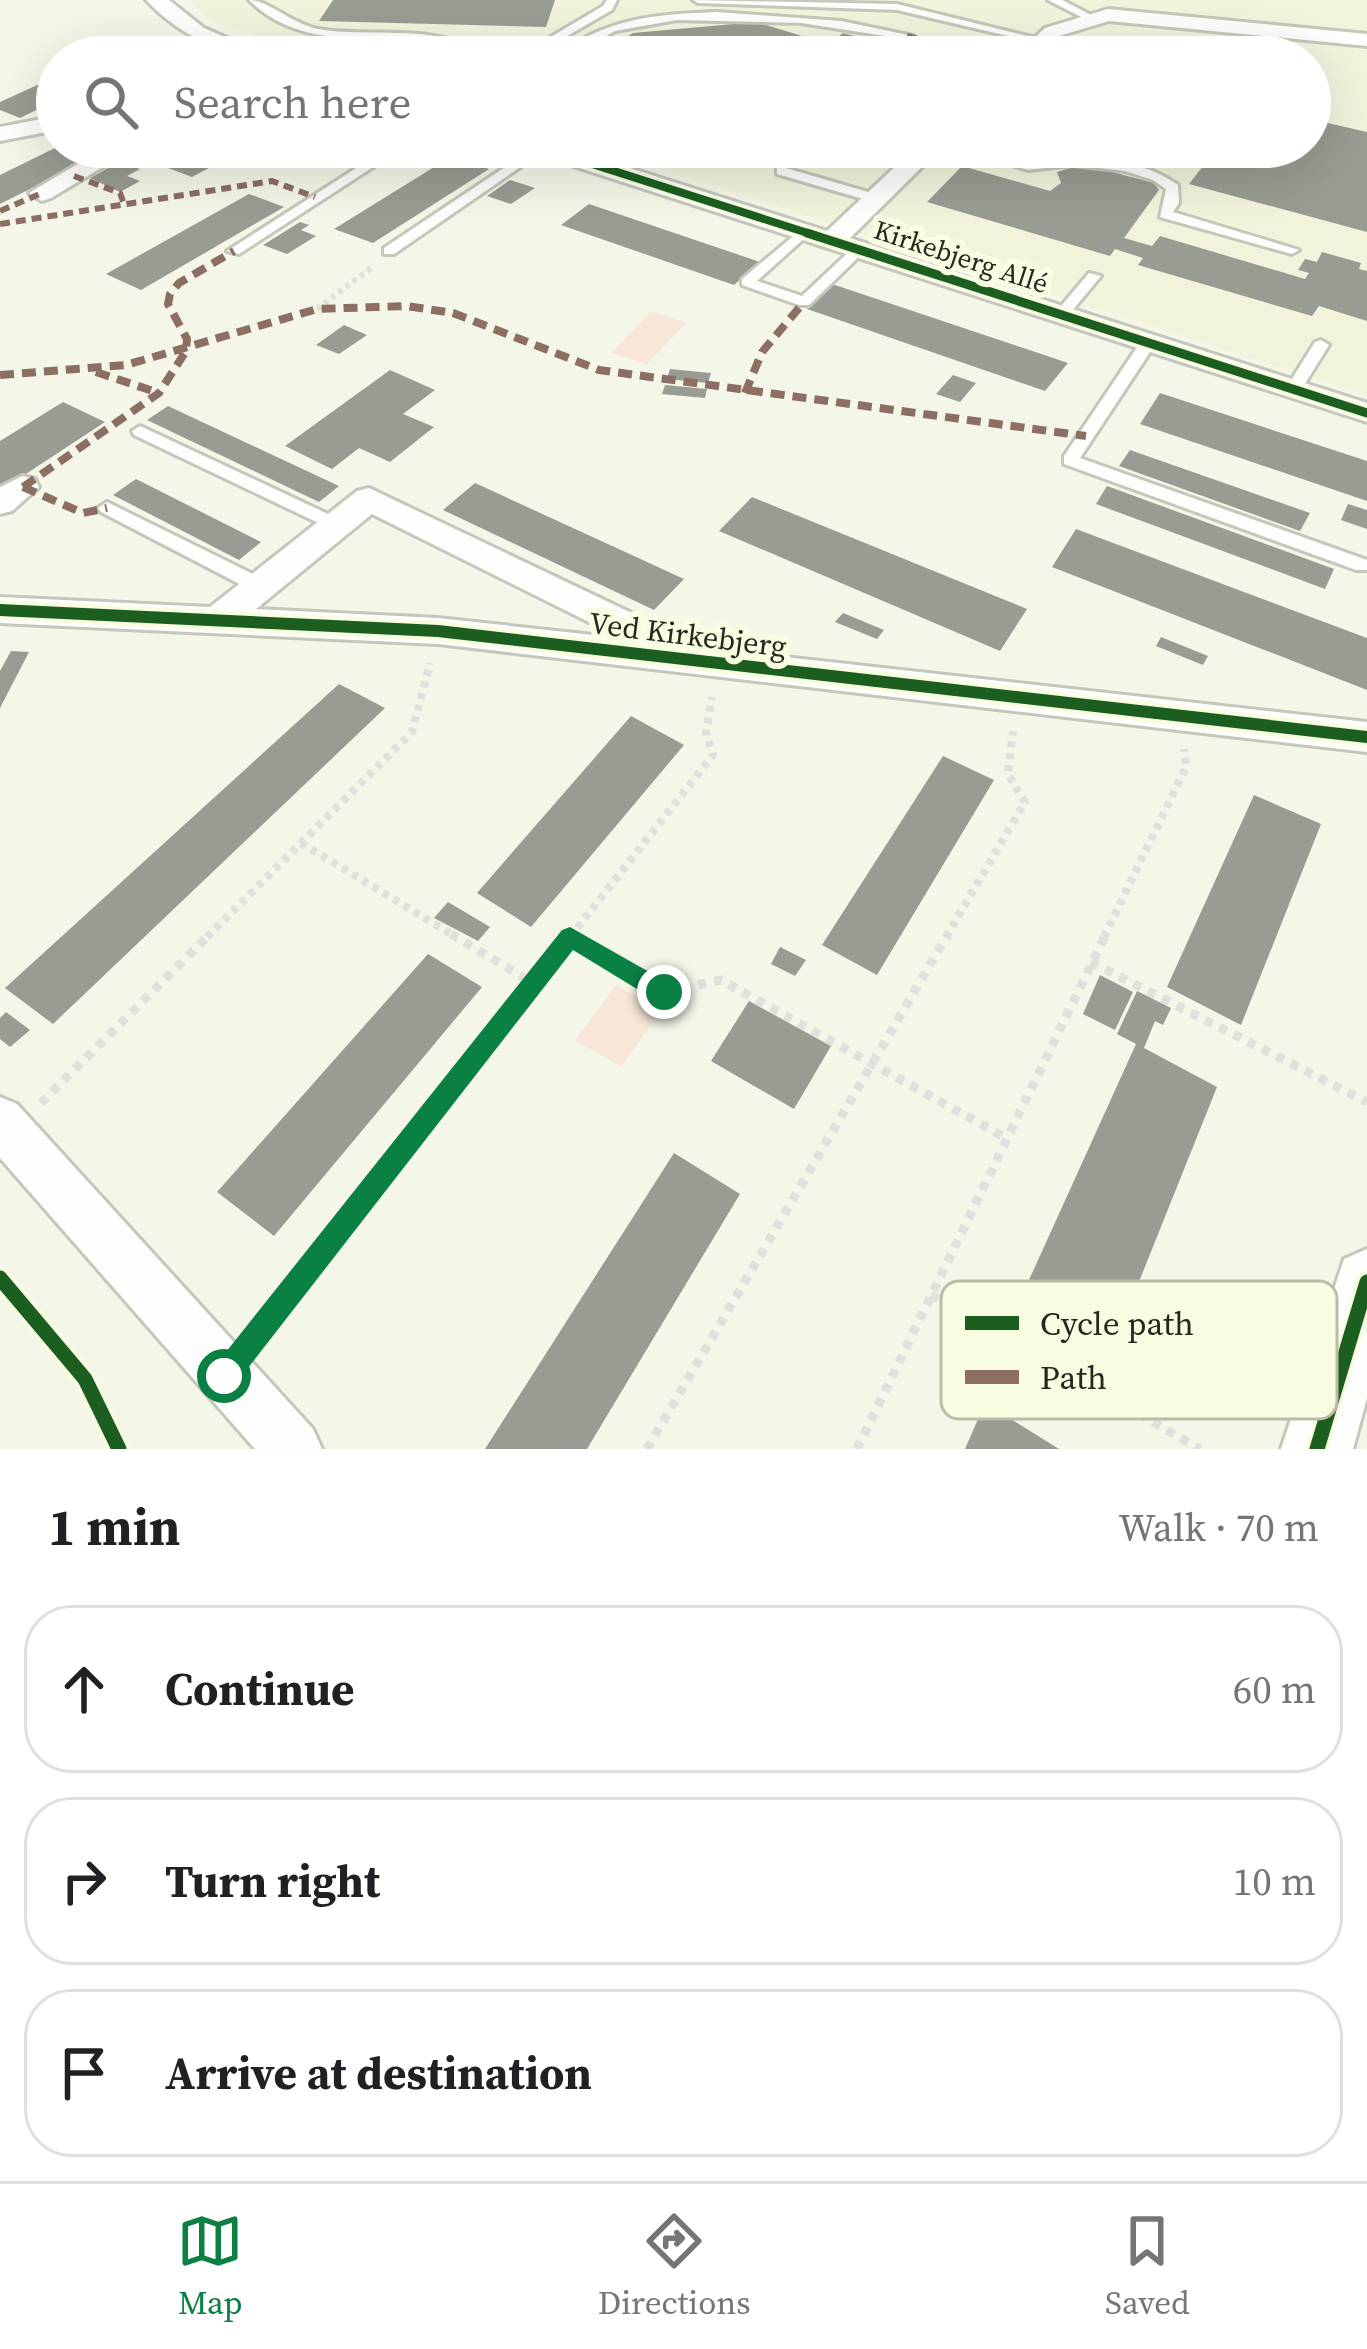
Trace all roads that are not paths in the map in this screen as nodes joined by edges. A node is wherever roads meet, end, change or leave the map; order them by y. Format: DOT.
graph roads {
  1 [pos="156,0"];
  2 [pos="254,0"];
  3 [pos="612,0"];
  4 [pos="698,0"];
  5 [pos="1053,0"];
  6 [pos="832,3"];
  7 [pos="1101,11"];
  8 [pos="835,23"];
  9 [pos="207,36"];
  10 [pos="347,36"];
  11 [pos="559,36"];
  12 [pos="597,36"];
  13 [pos="908,36"];
  14 [pos="992,36"];
  15 [pos="1050,36"];
  16 [pos="1330,36"];
  17 [pos="1331,36"];
  18 [pos="1367,40"];
  19 [pos="36,127"];
  20 [pos="0,134"];
  21 [pos="87,168"];
  22 [pos="365,168"];
  23 [pos="510,168"];
  24 [pos="605,168"];
  25 [pos="909,168"];
  26 [pos="1125,168"];
  27 [pos="782,171"];
  28 [pos="42,194"];
  29 [pos="877,199"];
  30 [pos="803,232"];
  31 [pos="845,245"];
  32 [pos="1292,250"];
  33 [pos="234,251"];
  34 [pos="389,251"];
  35 [pos="1094,276"];
  36 [pos="1060,315"];
  37 [pos="1148,343"];
  38 [pos="1321,345"];
  39 [pos="1293,390"];
  40 [pos="1367,413"];
  41 [pos="140,431"];
  42 [pos="106,508"];
  43 [pos="337,525"];
  44 [pos="1363,566"];
  45 [pos="260,586"];
  46 [pos="0,610"];
  47 [pos="220,618"];
  48 [pos="652,654"];
  49 [pos="1367,737"];
  50 [pos="5,1128"];
  51 [pos="1367,1282"];
  52 [pos="1337,1382"];
  53 [pos="1326,1419"];
  54 [pos="293,1449"];
  55 [pos="1317,1449"];
  1 -- 9 [label="street"];
  2 -- 10 [label="lane"];
  3 -- 11 [label="lane"];
  4 -- 6 [label="lane"];
  5 -- 7 [label="lane"];
  6 -- 8 [label="lane"];
  6 -- 14 [label="lane"];
  7 -- 15 [label="street"];
  7 -- 16 [label="street"];
  8 -- 12 [label="lane"];
  8 -- 13 [label="lane"];
  17 -- 18 [label="street"];
  19 -- 20 [label="street"];
  21 -- 28 [label="street"];
  22 -- 33 [label="lane"];
  23 -- 34 [label="lane, Kirkebjerg Allé"];
  24 -- 30 [label="street, Kirkebjerg Allé"];
  25 -- 29 [label="street"];
  26 -- 32 [label="lane"];
  27 -- 29 [label="lane"];
  29 -- 31 [label="street"];
  30 -- 31 [label="street, Kirkebjerg Allé"];
  30 -- 31 [label="lane"];
  31 -- 36 [label="street, Kirkebjerg Allé"];
  35 -- 36 [label="lane"];
  36 -- 37 [label="street, Kirkebjerg Allé"];
  37 -- 39 [label="street, Kirkebjerg Allé"];
  37 -- 44 [label="lane"];
  38 -- 39 [label="lane"];
  39 -- 40 [label="street, Kirkebjerg Allé"];
  41 -- 43 [label="lane"];
  42 -- 45 [label="lane"];
  43 -- 45 [label="street, Ved Kirkebjerg"];
  43 -- 48 [label="street, Ved Kirkebjerg"];
  45 -- 47 [label="street, Ved Kirkebjerg"];
  46 -- 47 [label="street, Ved Kirkebjerg"];
  47 -- 48 [label="street, Ved Kirkebjerg"];
  48 -- 49 [label="street, Ved Kirkebjerg"];
  50 -- 54 [label="street"];
  51 -- 52 [label="street"];
  53 -- 55 [label="street"];
}
